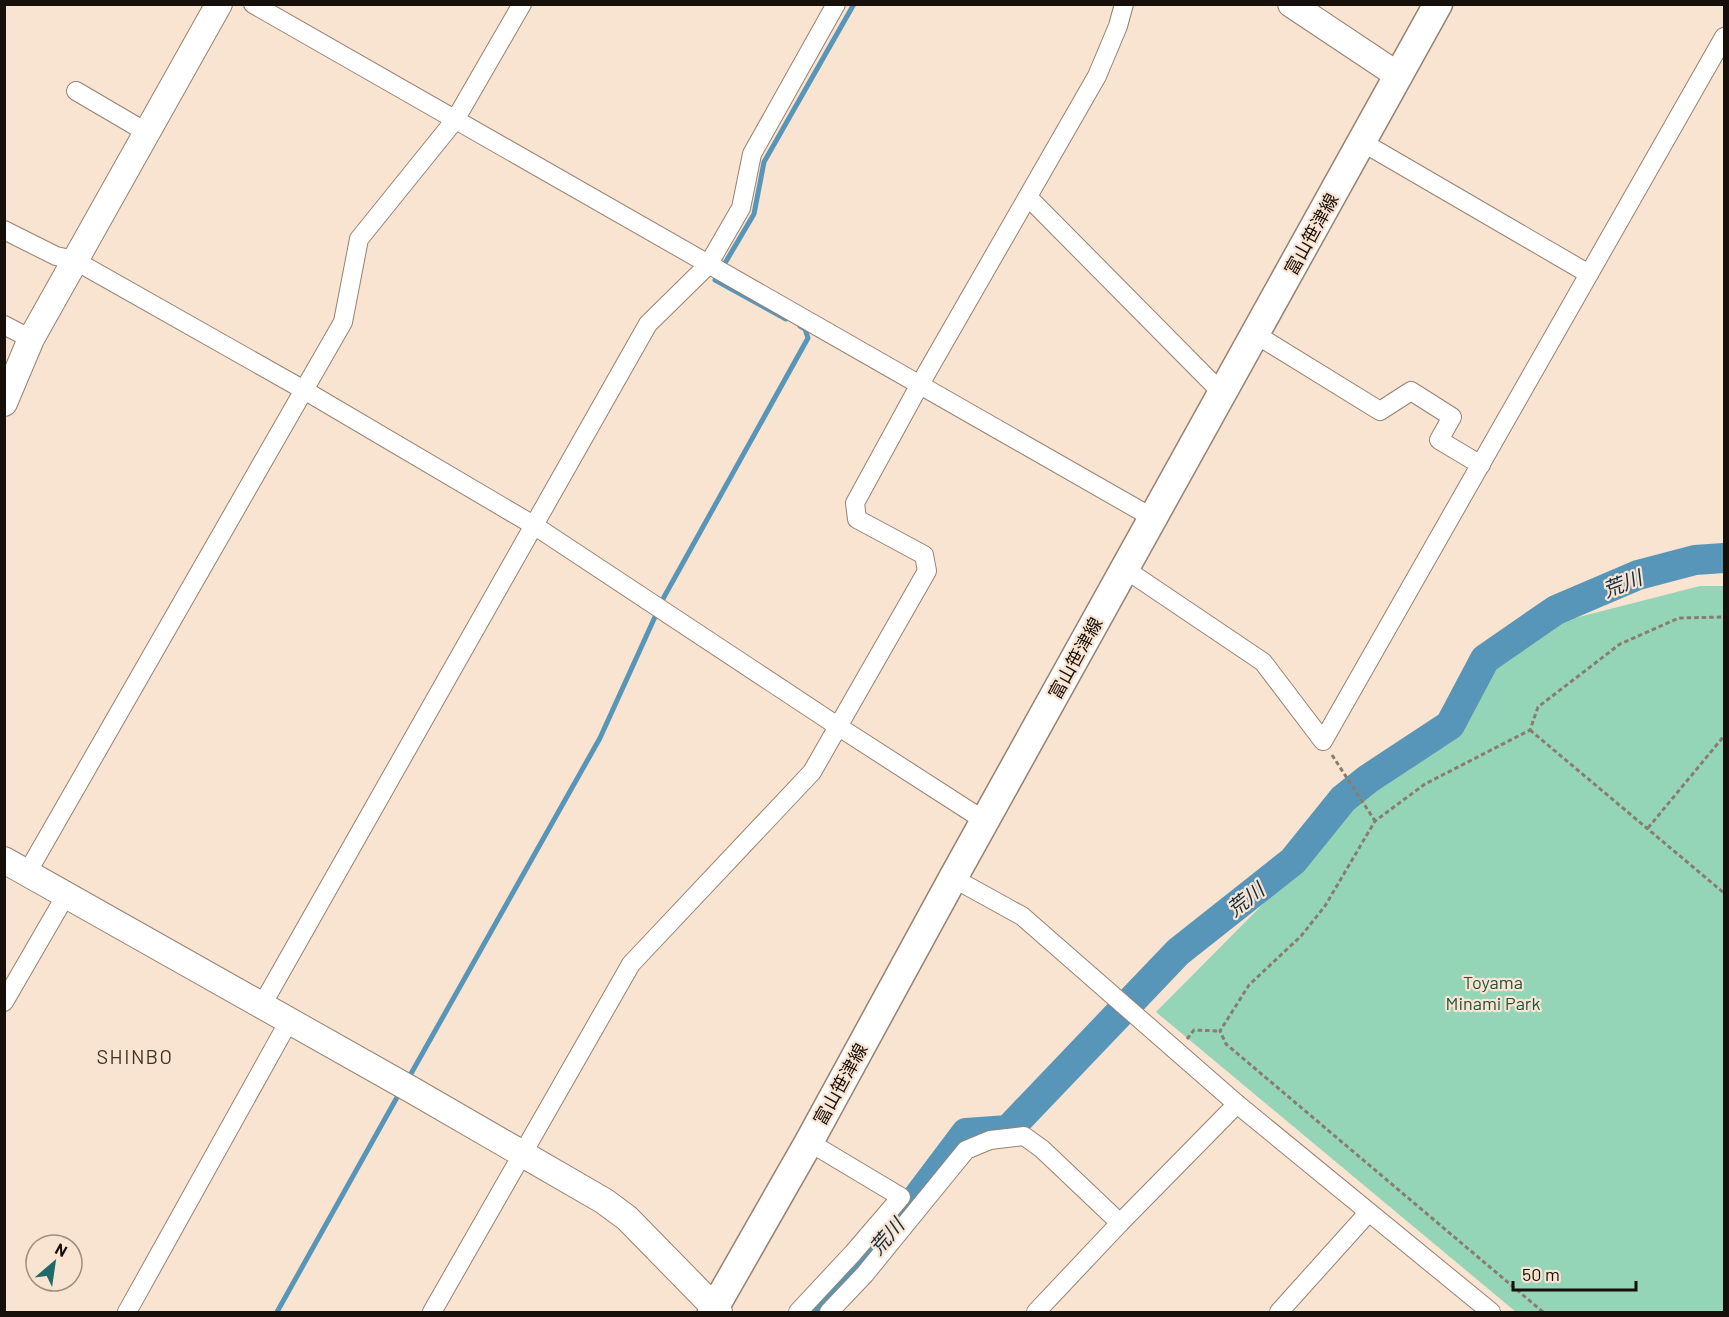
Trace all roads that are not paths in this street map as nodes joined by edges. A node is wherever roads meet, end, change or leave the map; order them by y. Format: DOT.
graph roads {
  1 [pos="219,4"];
  2 [pos="253,4"];
  3 [pos="522,4"];
  4 [pos="836,4"];
  5 [pos="1124,4"];
  6 [pos="1291,4"];
  7 [pos="1438,4"];
  8 [pos="1725,37"];
  9 [pos="1399,76"];
  10 [pos="75,91"];
  11 [pos="455,120"];
  12 [pos="147,132"];
  13 [pos="1362,142"];
  14 [pos="1028,197"];
  15 [pos="4,230"];
  16 [pos="74,260"];
  17 [pos="717,269"];
  18 [pos="1589,274"];
  19 [pos="4,325"];
  20 [pos="1255,334"];
  21 [pos="31,339"];
  22 [pos="920,386"];
  23 [pos="303,390"];
  24 [pos="1222,393"];
  25 [pos="4,403"];
  26 [pos="1481,465"];
  27 [pos="1153,518"];
  28 [pos="535,526"];
  29 [pos="1125,569"];
  30 [pos="839,727"];
  31 [pos="985,821"];
  32 [pos="4,860"];
  33 [pos="27,873"];
  34 [pos="952,878"];
  35 [pos="66,895"];
  36 [pos="4,1002"];
  37 [pos="262,1005"];
  38 [pos="289,1021"];
  39 [pos="1237,1104"];
  40 [pos="809,1142"];
  41 [pos="522,1154"];
  42 [pos="1368,1213"];
  43 [pos="1120,1223"];
  44 [pos="715,1311"];
  45 [pos="127,1312"];
  46 [pos="432,1312"];
  47 [pos="798,1312"];
  48 [pos="829,1312"];
  49 [pos="1036,1312"];
  50 [pos="1279,1312"];
  51 [pos="1491,1312"];
  1 -- 12 [label="street"];
  2 -- 11 [label="street"];
  3 -- 11 [label="street"];
  4 -- 17 [label="street"];
  5 -- 14 [label="street"];
  6 -- 9 [label="street"];
  7 -- 9 [label="main road, 富山笹津線"];
  8 -- 18 [label="street"];
  9 -- 13 [label="main road, 富山笹津線"];
  10 -- 12 [label="street"];
  11 -- 17 [label="street"];
  11 -- 23 [label="street"];
  12 -- 16 [label="street"];
  13 -- 18 [label="street"];
  13 -- 20 [label="main road, 富山笹津線"];
  14 -- 22 [label="street"];
  14 -- 24 [label="street"];
  15 -- 16 [label="street"];
  16 -- 21 [label="street"];
  16 -- 23 [label="street"];
  17 -- 22 [label="street"];
  17 -- 28 [label="street"];
  18 -- 26 [label="street"];
  19 -- 21 [label="street"];
  20 -- 24 [label="main road, 富山笹津線"];
  20 -- 26 [label="street"];
  21 -- 25 [label="street"];
  22 -- 27 [label="street"];
  22 -- 30 [label="street"];
  23 -- 28 [label="street"];
  23 -- 33 [label="street"];
  24 -- 27 [label="main road, 富山笹津線"];
  26 -- 29 [label="street"];
  27 -- 29 [label="main road, 富山笹津線"];
  28 -- 30 [label="street"];
  28 -- 37 [label="street"];
  29 -- 31 [label="main road, 富山笹津線"];
  30 -- 31 [label="street"];
  30 -- 41 [label="street"];
  31 -- 34 [label="main road, 富山笹津線"];
  32 -- 33 [label="street"];
  33 -- 35 [label="street"];
  34 -- 39 [label="street"];
  34 -- 40 [label="main road, 富山笹津線"];
  35 -- 36 [label="street"];
  35 -- 37 [label="street"];
  37 -- 38 [label="street"];
  38 -- 41 [label="street"];
  38 -- 45 [label="street"];
  39 -- 42 [label="street"];
  39 -- 43 [label="street"];
  40 -- 44 [label="main road, 富山笹津線"];
  40 -- 47 [label="street"];
  41 -- 44 [label="street"];
  41 -- 46 [label="street"];
  42 -- 50 [label="street"];
  42 -- 51 [label="street"];
  43 -- 48 [label="street"];
  43 -- 49 [label="street"];
}
